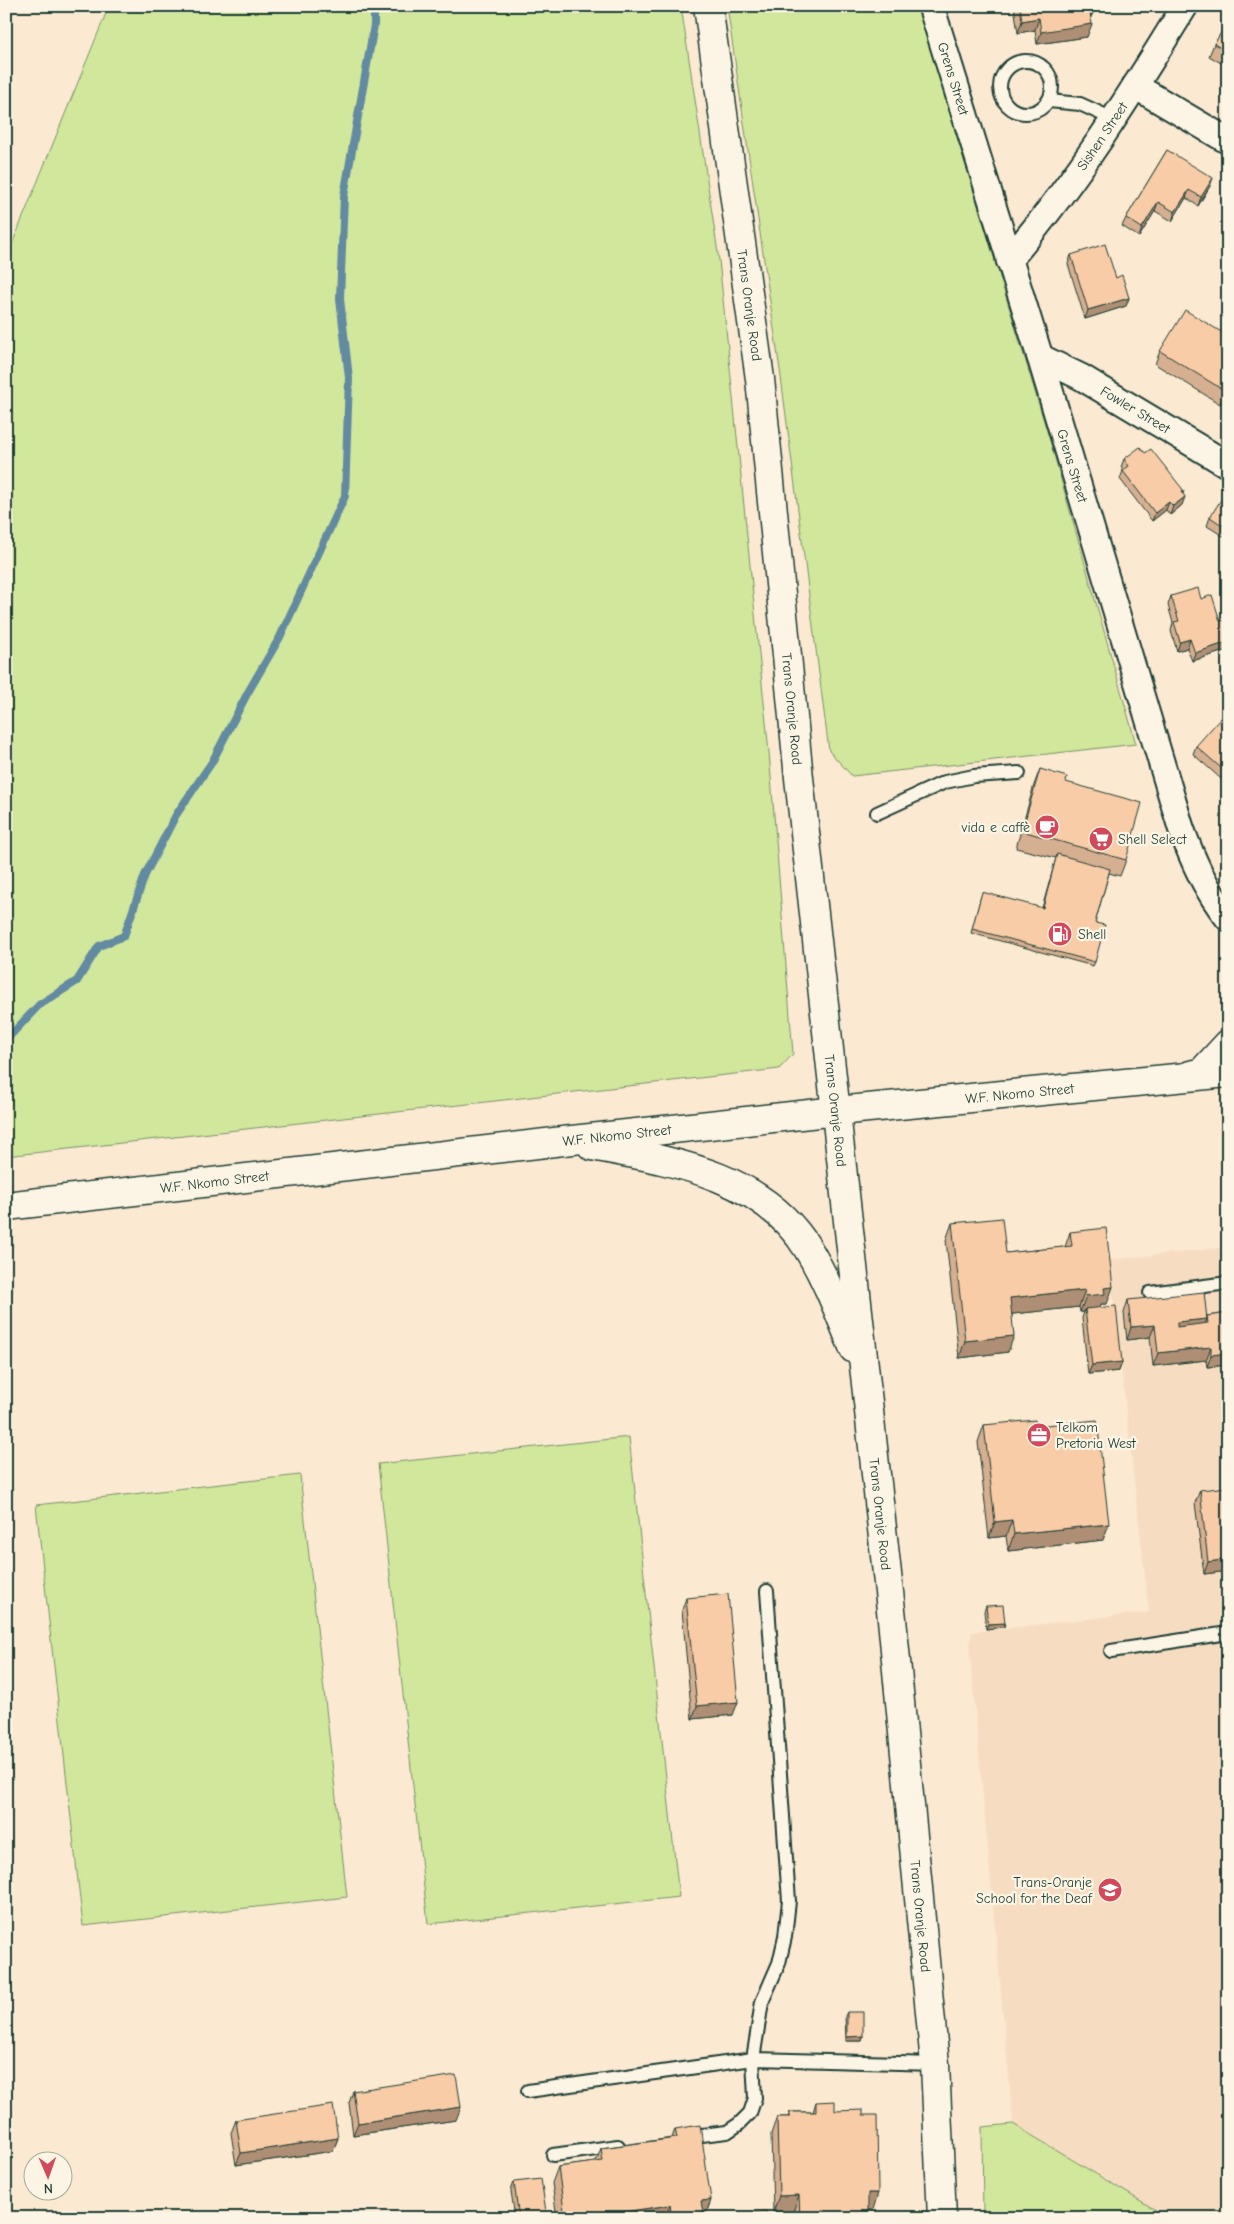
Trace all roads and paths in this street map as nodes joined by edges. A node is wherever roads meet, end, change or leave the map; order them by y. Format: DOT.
graph roads {
  1 [pos="708,6"];
  2 [pos="931,6"];
  3 [pos="1185,6"];
  4 [pos="1135,86"];
  5 [pos="1049,100"];
  6 [pos="1112,120"];
  7 [pos="1228,141"];
  8 [pos="1008,260"];
  9 [pos="1040,357"];
  10 [pos="1228,464"];
  11 [pos="1019,773"];
  12 [pos="877,813"];
  13 [pos="1228,918"];
  14 [pos="1228,1044"];
  15 [pos="1228,1073"];
  16 [pos="1181,1076"];
  17 [pos="837,1111"];
  18 [pos="563,1141"];
  19 [pos="6,1206"];
  20 [pos="1228,1283"];
  21 [pos="1150,1293"];
  22 [pos="866,1378"];
  23 [pos="767,1591"];
  24 [pos="1228,1633"];
  25 [pos="1111,1651"];
  26 [pos="753,2059"];
  27 [pos="935,2064"];
  28 [pos="528,2091"];
  29 [pos="669,2139"];
  30 [pos="630,2144"];
  31 [pos="553,2155"];
  32 [pos="942,2218"];
  1 -- 17 [label="main road, Trans Oranje Road"];
  2 -- 8 [label="street, Grens Street"];
  3 -- 4 [label="street, Sishen Street"];
  4 -- 6 [label="street, Sishen Street"];
  4 -- 7 [label="street"];
  5 -- 5 [label="lane"];
  5 -- 6 [label="lane"];
  6 -- 8 [label="street, Sishen Street"];
  8 -- 9 [label="street, Grens Street"];
  9 -- 10 [label="street, Fowler Street"];
  9 -- 13 [label="street, Grens Street"];
  11 -- 12 [label="lane"];
  14 -- 16 [label="main road"];
  15 -- 16 [label="main road, W.F. Nkomo Street"];
  16 -- 17 [label="main road, W.F. Nkomo Street"];
  17 -- 18 [label="main road, W.F. Nkomo Street"];
  17 -- 22 [label="main road, Trans Oranje Road"];
  18 -- 19 [label="main road, W.F. Nkomo Street"];
  18 -- 22 [label="main road"];
  20 -- 21 [label="lane"];
  22 -- 27 [label="main road, Trans Oranje Road"];
  23 -- 26 [label="lane"];
  24 -- 25 [label="lane"];
  26 -- 27 [label="lane"];
  26 -- 28 [label="lane"];
  26 -- 29 [label="lane"];
  27 -- 32 [label="main road, Trans Oranje Road"];
  30 -- 31 [label="lane"];
}
